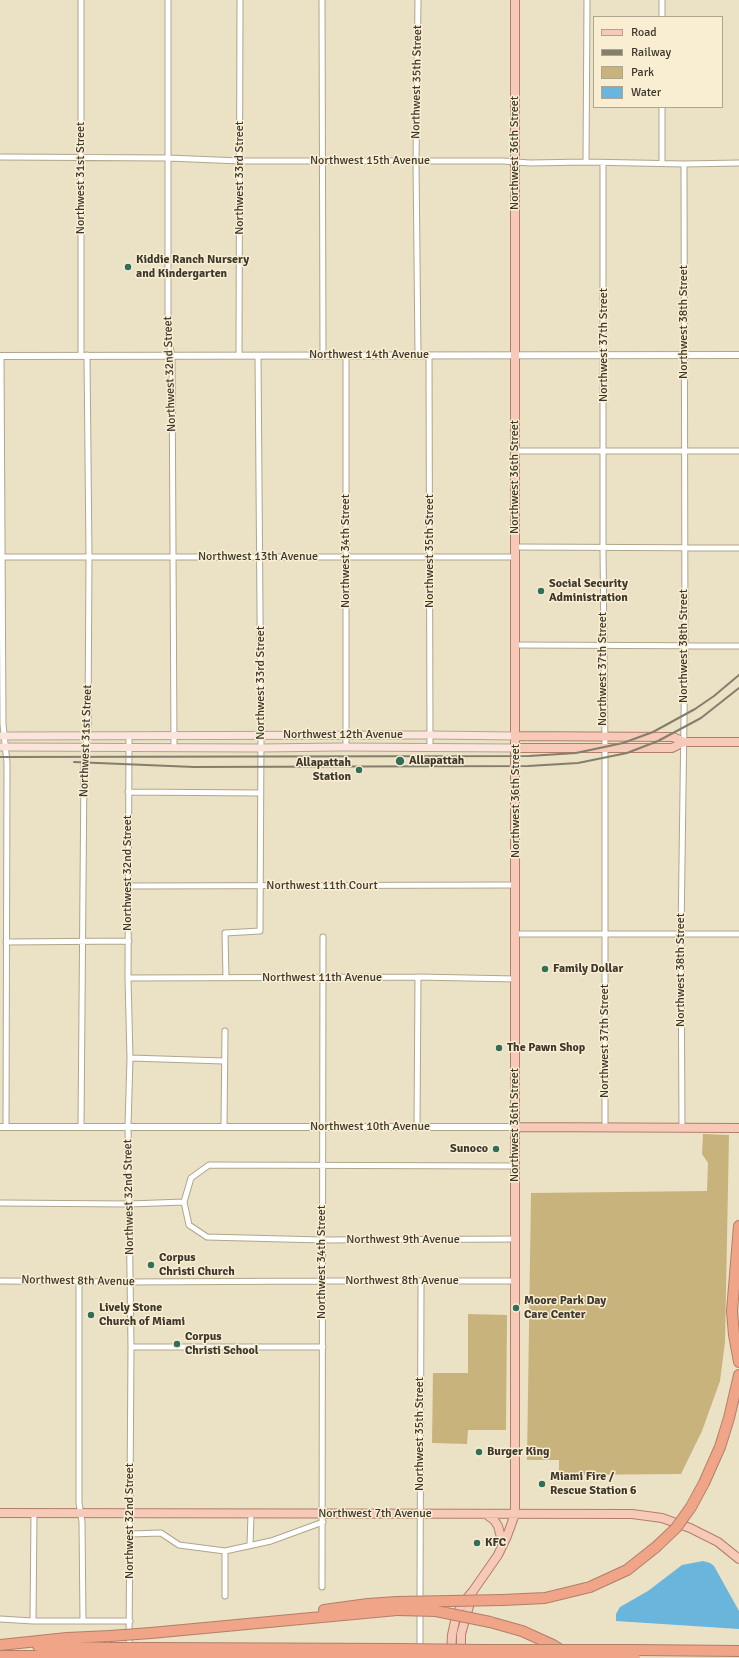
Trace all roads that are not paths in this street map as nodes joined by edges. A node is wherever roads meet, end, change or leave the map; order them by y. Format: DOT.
graph roads {
  1 [pos="81,0"];
  2 [pos="168,0"];
  3 [pos="240,0"];
  4 [pos="322,0"];
  5 [pos="418,0"];
  6 [pos="515,0"];
  7 [pos="587,0"];
  8 [pos="662,0"];
  9 [pos="662,16"];
  10 [pos="662,108"];
  11 [pos="0,157"];
  12 [pos="80,158"];
  13 [pos="168,158"];
  14 [pos="240,161"];
  15 [pos="323,161"];
  16 [pos="416,161"];
  17 [pos="515,162"];
  18 [pos="586,162"];
  19 [pos="604,163"];
  20 [pos="739,163"];
  21 [pos="662,164"];
  22 [pos="684,164"];
  23 [pos="604,354"];
  24 [pos="684,354"];
  25 [pos="84,355"];
  26 [pos="240,355"];
  27 [pos="323,355"];
  28 [pos="418,355"];
  29 [pos="429,355"];
  30 [pos="515,355"];
  31 [pos="739,355"];
  32 [pos="0,356"];
  33 [pos="172,356"];
  34 [pos="258,356"];
  35 [pos="346,356"];
  36 [pos="684,450"];
  37 [pos="739,450"];
  38 [pos="515,451"];
  39 [pos="603,451"];
  40 [pos="516,548"];
  41 [pos="603,548"];
  42 [pos="684,548"];
  43 [pos="739,548"];
  44 [pos="1,557"];
  45 [pos="89,557"];
  46 [pos="174,557"];
  47 [pos="260,557"];
  48 [pos="430,557"];
  49 [pos="516,557"];
  50 [pos="345,558"];
  51 [pos="516,645"];
  52 [pos="685,645"];
  53 [pos="603,646"];
  54 [pos="739,646"];
  55 [pos="346,735"];
  56 [pos="430,735"];
  57 [pos="2,736"];
  58 [pos="87,736"];
  59 [pos="130,736"];
  60 [pos="174,736"];
  61 [pos="261,736"];
  62 [pos="516,736"];
  63 [pos="604,736"];
  64 [pos="684,742"];
  65 [pos="739,742"];
  66 [pos="2,747"];
  67 [pos="129,747"];
  68 [pos="174,747"];
  69 [pos="346,747"];
  70 [pos="430,747"];
  71 [pos="605,747"];
  72 [pos="86,748"];
  73 [pos="261,748"];
  74 [pos="516,748"];
  75 [pos="128,792"];
  76 [pos="260,793"];
  77 [pos="516,885"];
  78 [pos="129,886"];
  79 [pos="261,886"];
  80 [pos="516,934"];
  81 [pos="605,934"];
  82 [pos="739,934"];
  83 [pos="681,935"];
  84 [pos="324,937"];
  85 [pos="83,941"];
  86 [pos="6,942"];
  87 [pos="129,942"];
  88 [pos="418,977"];
  89 [pos="128,978"];
  90 [pos="226,978"];
  91 [pos="322,979"];
  92 [pos="516,979"];
  93 [pos="225,1031"];
  94 [pos="130,1058"];
  95 [pos="224,1061"];
  96 [pos="81,1126"];
  97 [pos="128,1126"];
  98 [pos="3,1127"];
  99 [pos="224,1127"];
  100 [pos="323,1127"];
  101 [pos="516,1127"];
  102 [pos="682,1127"];
  103 [pos="418,1128"];
  104 [pos="605,1128"];
  105 [pos="739,1128"];
  106 [pos="322,1166"];
  107 [pos="515,1166"];
  108 [pos="184,1202"];
  109 [pos="0,1203"];
  110 [pos="130,1204"];
  111 [pos="739,1226"];
  112 [pos="516,1239"];
  113 [pos="322,1240"];
  114 [pos="322,1280"];
  115 [pos="0,1281"];
  116 [pos="516,1281"];
  117 [pos="79,1282"];
  118 [pos="130,1282"];
  119 [pos="421,1282"];
  120 [pos="131,1347"];
  121 [pos="323,1347"];
  122 [pos="739,1362"];
  123 [pos="739,1374"];
  124 [pos="0,1513"];
  125 [pos="34,1513"];
  126 [pos="80,1513"];
  127 [pos="130,1513"];
  128 [pos="251,1514"];
  129 [pos="420,1514"];
  130 [pos="486,1514"];
  131 [pos="515,1514"];
  132 [pos="323,1518"];
  133 [pos="130,1534"];
  134 [pos="250,1545"];
  135 [pos="503,1547"];
  136 [pos="225,1551"];
  137 [pos="739,1559"];
  138 [pos="322,1587"];
  139 [pos="473,1591"];
  140 [pos="225,1596"];
  141 [pos="397,1606"];
  142 [pos="0,1619"];
  143 [pos="130,1620"];
  144 [pos="33,1621"];
  145 [pos="82,1621"];
  146 [pos="0,1645"];
  147 [pos="739,1651"];
  148 [pos="110,1652"];
  149 [pos="402,1653"];
  150 [pos="481,1654"];
  151 [pos="533,1654"];
  152 [pos="635,1654"];
  153 [pos="0,1656"];
  154 [pos="129,1658"];
  155 [pos="420,1658"];
  156 [pos="451,1658"];
  157 [pos="461,1658"];
  158 [pos="574,1658"];
  159 [pos="642,1658"];
  1 -- 12 [label="street, Northwest 31st Street"];
  2 -- 13 [label="street, Northwest 32nd Street"];
  3 -- 14 [label="street, Northwest 33rd Street"];
  4 -- 15 [label="street"];
  5 -- 16 [label="street, Northwest 35th Street"];
  6 -- 17 [label="main road, Northwest 36th Street"];
  7 -- 18 [label="street"];
  8 -- 9 [label="street"];
  10 -- 21 [label="street"];
  11 -- 12 [label="street, Northwest 15th Avenue"];
  12 -- 13 [label="street, Northwest 15th Avenue"];
  12 -- 25 [label="street, Northwest 31st Street"];
  13 -- 14 [label="street, Northwest 15th Avenue"];
  13 -- 33 [label="street, Northwest 32nd Street"];
  14 -- 15 [label="street, Northwest 15th Avenue"];
  14 -- 26 [label="street, Northwest 33rd Street"];
  15 -- 16 [label="street, Northwest 15th Avenue"];
  15 -- 27 [label="street"];
  16 -- 17 [label="street, Northwest 15th Avenue"];
  16 -- 28 [label="street, Northwest 35th Street"];
  17 -- 18 [label="street, Northwest 15th Avenue"];
  17 -- 30 [label="main road, Northwest 36th Street"];
  18 -- 19 [label="street, Northwest 15th Avenue"];
  19 -- 21 [label="street, Northwest 15th Avenue"];
  19 -- 23 [label="street, Northwest 37th Street"];
  20 -- 22 [label="street, Northwest 15th Avenue"];
  21 -- 22 [label="street, Northwest 15th Avenue"];
  22 -- 24 [label="street, Northwest 38th Street"];
  23 -- 24 [label="street, Northwest 14th Avenue"];
  23 -- 30 [label="street, Northwest 14th Avenue"];
  23 -- 39 [label="street, Northwest 37th Street"];
  24 -- 31 [label="street, Northwest 14th Avenue"];
  24 -- 36 [label="street, Northwest 38th Street"];
  25 -- 32 [label="street, Northwest 14th Avenue"];
  25 -- 33 [label="street, Northwest 14th Avenue"];
  25 -- 45 [label="street, Northwest 31st Street"];
  26 -- 33 [label="street, Northwest 14th Avenue"];
  26 -- 34 [label="street, Northwest 14th Avenue"];
  27 -- 34 [label="street, Northwest 14th Avenue"];
  27 -- 35 [label="street, Northwest 14th Avenue"];
  28 -- 29 [label="street, Northwest 14th Avenue"];
  28 -- 35 [label="street, Northwest 14th Avenue"];
  29 -- 30 [label="street, Northwest 14th Avenue"];
  29 -- 48 [label="street, Northwest 35th Street"];
  30 -- 38 [label="main road, Northwest 36th Street"];
  32 -- 44 [label="street"];
  33 -- 46 [label="street, Northwest 32nd Street"];
  34 -- 47 [label="street, Northwest 33rd Street"];
  35 -- 50 [label="street, Northwest 34th Street"];
  36 -- 37 [label="street"];
  36 -- 39 [label="street"];
  36 -- 42 [label="street, Northwest 38th Street"];
  38 -- 39 [label="street"];
  38 -- 40 [label="main road, Northwest 36th Street"];
  39 -- 41 [label="street, Northwest 37th Street"];
  40 -- 41 [label="street"];
  40 -- 49 [label="main road, Northwest 36th Street"];
  41 -- 42 [label="street"];
  41 -- 53 [label="street, Northwest 37th Street"];
  42 -- 43 [label="street"];
  42 -- 52 [label="street, Northwest 38th Street"];
  44 -- 45 [label="street, Northwest 13th Avenue"];
  44 -- 57 [label="street"];
  45 -- 46 [label="street, Northwest 13th Avenue"];
  45 -- 58 [label="street, Northwest 31st Street"];
  46 -- 47 [label="street, Northwest 13th Avenue"];
  46 -- 60 [label="street, Northwest 32nd Street"];
  47 -- 50 [label="street, Northwest 13th Avenue"];
  47 -- 61 [label="street, Northwest 33rd Street"];
  48 -- 49 [label="street, Northwest 13th Avenue"];
  48 -- 50 [label="street, Northwest 13th Avenue"];
  48 -- 56 [label="street, Northwest 35th Street"];
  49 -- 51 [label="main road, Northwest 36th Street"];
  50 -- 55 [label="street, Northwest 34th Street"];
  51 -- 53 [label="street"];
  51 -- 62 [label="main road, Northwest 36th Street"];
  52 -- 53 [label="street"];
  52 -- 54 [label="street"];
  52 -- 64 [label="street, Northwest 38th Street"];
  53 -- 63 [label="street, Northwest 37th Street"];
  55 -- 56 [label="main road, Northwest 12th Avenue"];
  55 -- 61 [label="main road, Northwest 12th Avenue"];
  55 -- 69 [label="street, Northwest 34th Street"];
  56 -- 62 [label="main road, Northwest 12th Avenue"];
  56 -- 70 [label="street, Northwest 35th Street"];
  57 -- 58 [label="main road, Northwest 12th Avenue"];
  57 -- 66 [label="street"];
  58 -- 59 [label="main road, Northwest 12th Avenue"];
  58 -- 72 [label="street, Northwest 31st Street"];
  59 -- 60 [label="main road, Northwest 12th Avenue"];
  59 -- 67 [label="street, Northwest 32nd Street"];
  60 -- 61 [label="main road, Northwest 12th Avenue"];
  60 -- 68 [label="street, Northwest 32nd Street"];
  61 -- 73 [label="street, Northwest 33rd Street"];
  62 -- 63 [label="main road, Northwest 12th Avenue"];
  62 -- 74 [label="main road, Northwest 36th Street"];
  63 -- 64 [label="main road, Northwest 12th Avenue"];
  63 -- 71 [label="street, Northwest 37th Street"];
  64 -- 65 [label="main road, Northwest 12th Avenue"];
  64 -- 71 [label="main road, Northwest 12th Avenue"];
  64 -- 83 [label="street, Northwest 38th Street"];
  66 -- 72 [label="main road, Northwest 12th Avenue"];
  66 -- 86 [label="street"];
  67 -- 68 [label="main road, Northwest 12th Avenue"];
  67 -- 72 [label="main road, Northwest 12th Avenue"];
  67 -- 75 [label="street, Northwest 32nd Street"];
  68 -- 73 [label="main road, Northwest 12th Avenue"];
  69 -- 70 [label="main road, Northwest 12th Avenue"];
  69 -- 73 [label="main road, Northwest 12th Avenue"];
  70 -- 74 [label="main road, Northwest 12th Avenue"];
  71 -- 74 [label="main road, Northwest 12th Avenue"];
  71 -- 81 [label="street, Northwest 37th Street"];
  72 -- 85 [label="street, Northwest 31st Street"];
  73 -- 76 [label="street, Northwest 33rd Street"];
  74 -- 77 [label="main road, Northwest 36th Street"];
  75 -- 76 [label="street"];
  75 -- 78 [label="street, Northwest 32nd Street"];
  76 -- 79 [label="street, Northwest 33rd Street"];
  77 -- 79 [label="street, Northwest 11th Court"];
  77 -- 80 [label="main road, Northwest 36th Street"];
  78 -- 79 [label="street, Northwest 11th Court"];
  78 -- 87 [label="street, Northwest 32nd Street"];
  79 -- 90 [label="street, Northwest 33rd Street"];
  80 -- 81 [label="street"];
  80 -- 92 [label="main road, Northwest 36th Street"];
  81 -- 83 [label="street"];
  81 -- 104 [label="street, Northwest 37th Street"];
  82 -- 83 [label="street"];
  83 -- 102 [label="street, Northwest 38th Street"];
  84 -- 91 [label="street, Northwest 34th Street"];
  85 -- 86 [label="street"];
  85 -- 87 [label="street"];
  85 -- 96 [label="street, Northwest 31st Street"];
  86 -- 98 [label="street"];
  87 -- 89 [label="street, Northwest 32nd Street"];
  88 -- 91 [label="street, Northwest 11th Avenue"];
  88 -- 92 [label="street, Northwest 11th Avenue"];
  88 -- 103 [label="street"];
  89 -- 90 [label="street, Northwest 11th Avenue"];
  89 -- 94 [label="street, Northwest 32nd Street"];
  90 -- 91 [label="street, Northwest 11th Avenue"];
  91 -- 100 [label="street, Northwest 34th Street"];
  92 -- 101 [label="main road, Northwest 36th Street"];
  93 -- 95 [label="street"];
  94 -- 95 [label="street"];
  94 -- 97 [label="street, Northwest 32nd Street"];
  95 -- 99 [label="street"];
  96 -- 97 [label="street, Northwest 10th Avenue"];
  96 -- 98 [label="street, Northwest 10th Avenue"];
  97 -- 99 [label="street, Northwest 10th Avenue"];
  97 -- 110 [label="street, Northwest 32nd Street"];
  99 -- 100 [label="street, Northwest 10th Avenue"];
  100 -- 103 [label="street, Northwest 10th Avenue"];
  100 -- 106 [label="street, Northwest 34th Street"];
  101 -- 103 [label="street, Northwest 10th Avenue"];
  101 -- 104 [label="main road, Northwest 10th Avenue"];
  101 -- 107 [label="main road, Northwest 36th Street"];
  102 -- 104 [label="main road, Northwest 10th Avenue"];
  102 -- 105 [label="main road, Northwest 10th Avenue"];
  106 -- 107 [label="street"];
  106 -- 108 [label="street"];
  106 -- 113 [label="street, Northwest 34th Street"];
  107 -- 112 [label="main road, Northwest 36th Street"];
  108 -- 110 [label="street"];
  108 -- 113 [label="street, Northwest 9th Avenue"];
  109 -- 110 [label="street"];
  110 -- 118 [label="street, Northwest 32nd Street"];
  111 -- 122 [label="highway"];
  112 -- 113 [label="street, Northwest 9th Avenue"];
  112 -- 116 [label="main road, Northwest 36th Street"];
  113 -- 114 [label="street, Northwest 34th Street"];
  114 -- 118 [label="street, Northwest 8th Avenue"];
  114 -- 119 [label="street, Northwest 8th Avenue"];
  114 -- 121 [label="street, Northwest 34th Street"];
  115 -- 117 [label="street, Northwest 8th Avenue"];
  116 -- 119 [label="street, Northwest 8th Avenue"];
  116 -- 131 [label="main road, Northwest 36th Street"];
  117 -- 118 [label="street, Northwest 8th Avenue"];
  117 -- 126 [label="street"];
  118 -- 120 [label="street, Northwest 32nd Street"];
  119 -- 129 [label="street, Northwest 35th Street"];
  120 -- 121 [label="street"];
  120 -- 127 [label="street, Northwest 32nd Street"];
  121 -- 132 [label="street, Northwest 34th Street"];
  123 -- 141 [label="highway, bridge"];
  124 -- 125 [label="main road, Northwest 7th Avenue"];
  125 -- 126 [label="main road, Northwest 7th Avenue"];
  125 -- 144 [label="street"];
  126 -- 127 [label="main road, Northwest 7th Avenue"];
  126 -- 145 [label="street"];
  127 -- 128 [label="main road, Northwest 7th Avenue"];
  127 -- 133 [label="street, Northwest 32nd Street"];
  128 -- 132 [label="main road, Northwest 7th Avenue"];
  128 -- 134 [label="street"];
  129 -- 130 [label="main road, Northwest 7th Avenue"];
  129 -- 132 [label="main road, Northwest 7th Avenue"];
  129 -- 155 [label="street, Northwest 35th Street"];
  130 -- 131 [label="main road, Northwest 7th Avenue"];
  130 -- 135 [label="main road"];
  131 -- 135 [label="main road, Northwest 36th Street"];
  131 -- 137 [label="main road, Northwest 7th Avenue"];
  132 -- 134 [label="street"];
  132 -- 138 [label="street, Northwest 34th Street"];
  133 -- 136 [label="street"];
  133 -- 143 [label="street, Northwest 32nd Street"];
  134 -- 136 [label="street"];
  135 -- 139 [label="main road, Northwest 36th Street"];
  136 -- 140 [label="street"];
  139 -- 156 [label="main road, Northwest 36th Street"];
  139 -- 157 [label="main road, Northwest 36th Street"];
  141 -- 146 [label="highway, bridge"];
  141 -- 158 [label="highway, bridge"];
  142 -- 144 [label="street"];
  143 -- 145 [label="street"];
  143 -- 154 [label="street, Northwest 32nd Street"];
  144 -- 145 [label="street"];
  146 -- 148 [label="highway"];
  147 -- 152 [label="highway"];
  148 -- 149 [label="highway, bridge"];
  148 -- 153 [label="highway"];
  149 -- 150 [label="highway, bridge"];
  150 -- 151 [label="highway"];
  151 -- 152 [label="highway, bridge"];
  152 -- 159 [label="highway"];
}
